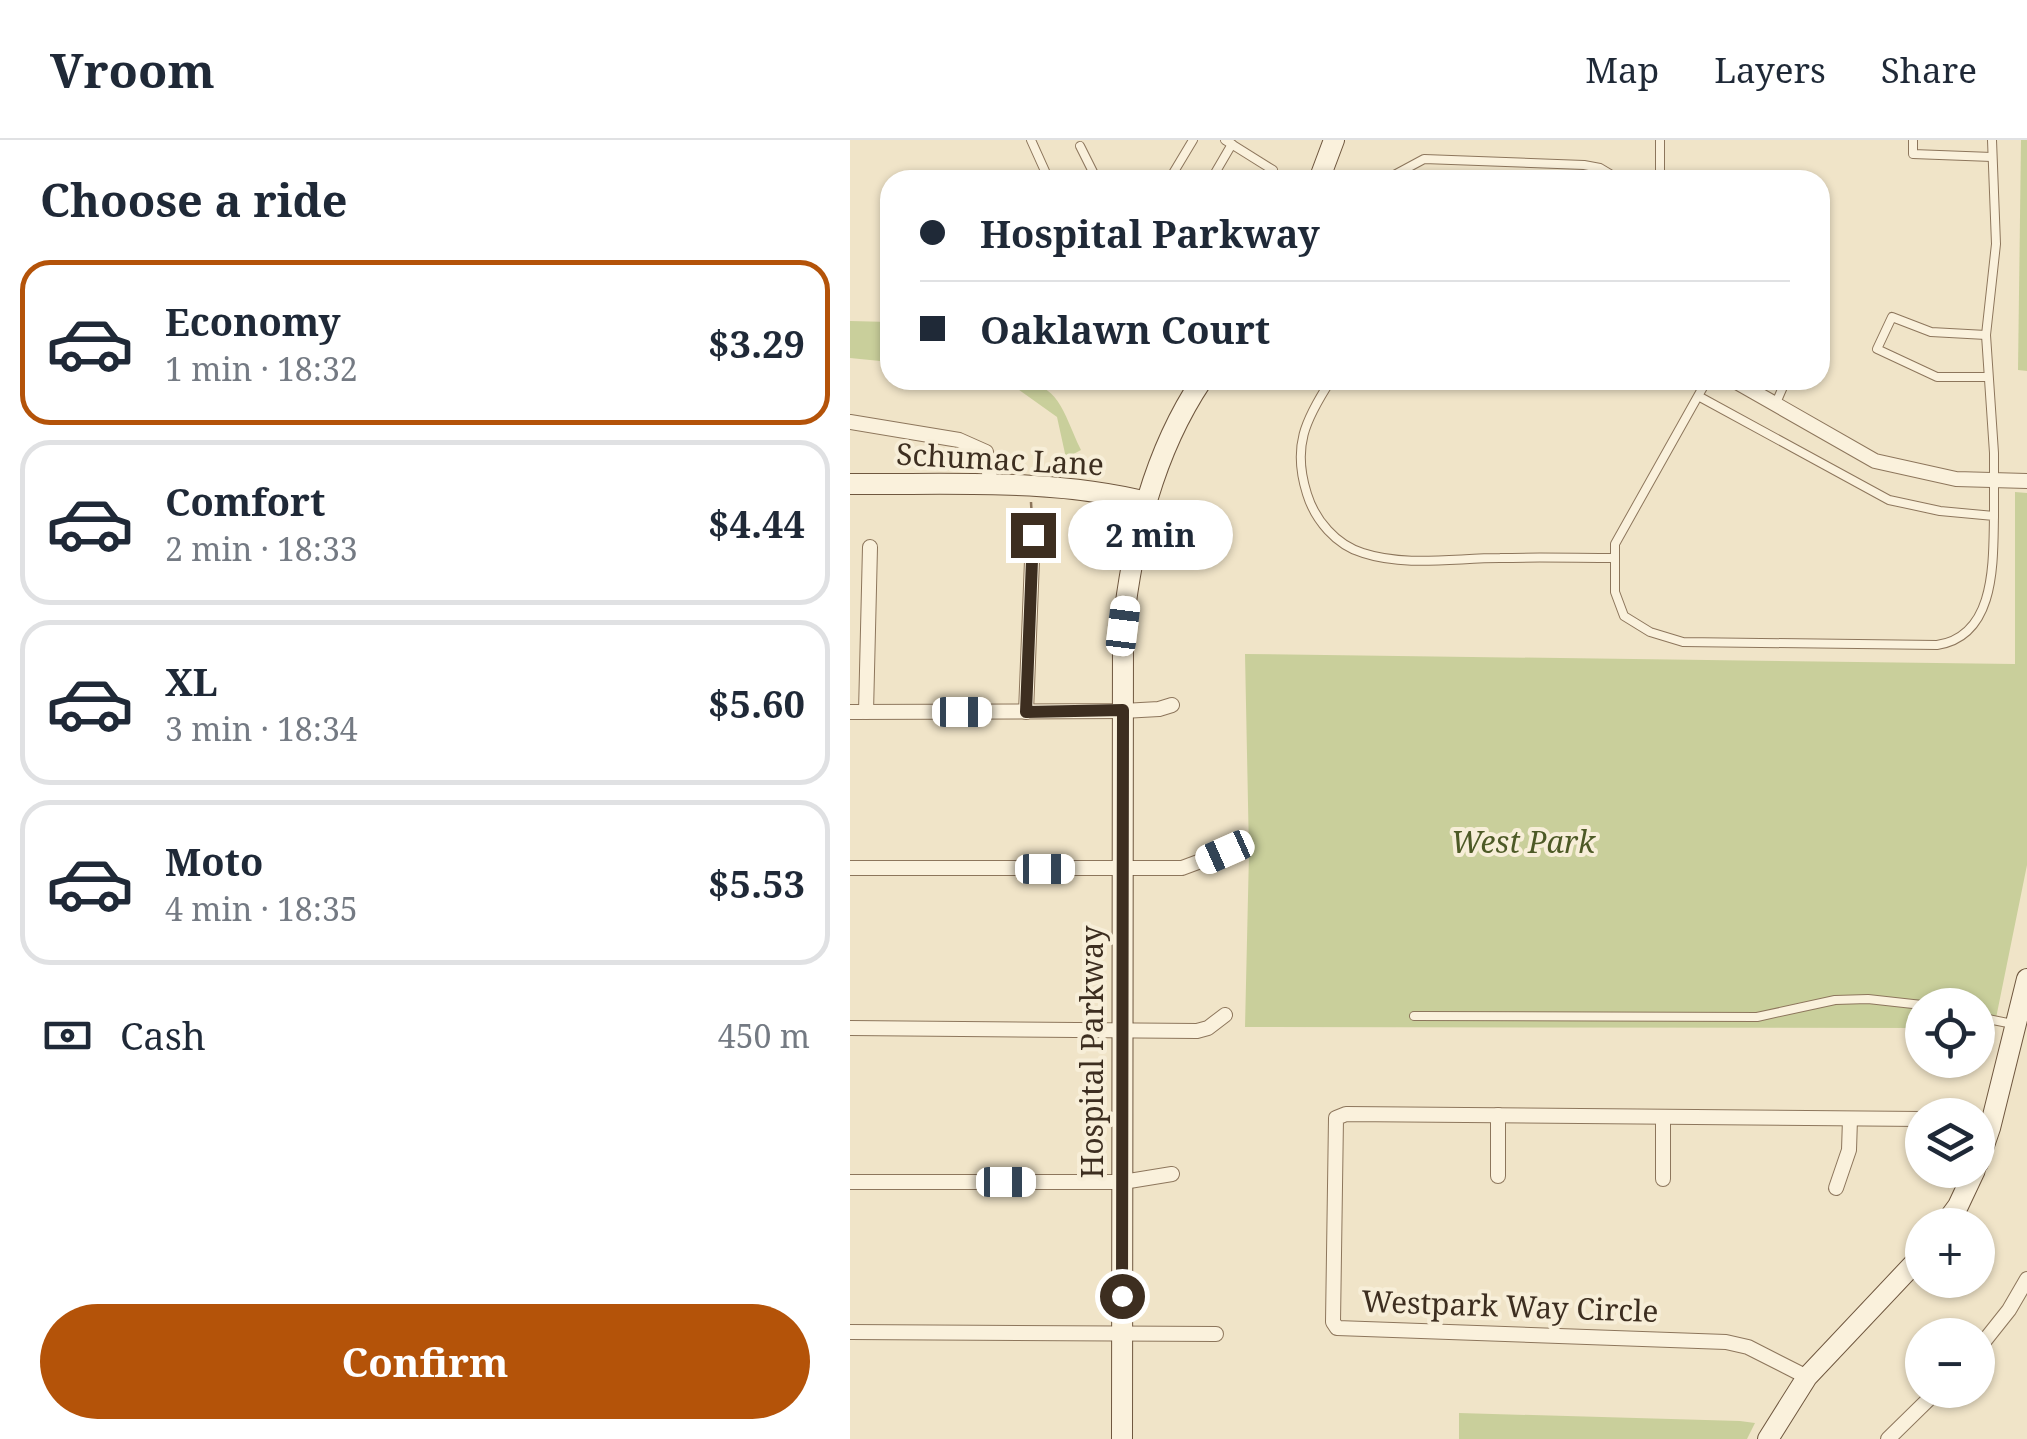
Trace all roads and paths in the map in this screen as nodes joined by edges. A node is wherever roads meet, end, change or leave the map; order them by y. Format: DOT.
graph roads {
  1 [pos="1032,140"];
  2 [pos="1193,140"];
  3 [pos="1334,140"];
  4 [pos="1660,140"];
  5 [pos="1913,140"];
  6 [pos="1992,140"];
  7 [pos="1228,142"];
  8 [pos="1080,146"];
  9 [pos="1992,157"];
  10 [pos="1044,170"];
  11 [pos="1093,170"];
  12 [pos="1175,170"];
  13 [pos="1215,170"];
  14 [pos="1272,170"];
  15 [pos="1325,170"];
  16 [pos="1404,170"];
  17 [pos="1603,170"];
  18 [pos="1660,170"];
  19 [pos="1986,334"];
  20 [pos="1988,377"];
  21 [pos="1196,390"];
  22 [pos="1325,390"];
  23 [pos="1703,390"];
  24 [pos="1751,390"];
  25 [pos="1782,390"];
  26 [pos="1700,396"];
  27 [pos="1776,404"];
  28 [pos="850,422"];
  29 [pos="1994,480"];
  30 [pos="2027,481"];
  31 [pos="850,484"];
  32 [pos="991,486"];
  33 [pos="1030,486"];
  34 [pos="1147,502"];
  35 [pos="1994,516"];
  36 [pos="1033,535"];
  37 [pos="870,548"];
  38 [pos="1615,558"];
  39 [pos="1172,705"];
  40 [pos="1123,710"];
  41 [pos="850,712"];
  42 [pos="866,712"];
  43 [pos="1026,712"];
  44 [pos="1225,852"];
  45 [pos="850,868"];
  46 [pos="1123,869"];
  47 [pos="2027,979"];
  48 [pos="1905,1004"];
  49 [pos="1225,1015"];
  50 [pos="1414,1016"];
  51 [pos="1995,1020"];
  52 [pos="2022,1026"];
  53 [pos="850,1028"];
  54 [pos="1123,1031"];
  55 [pos="1995,1098"];
  56 [pos="1498,1115"];
  57 [pos="1663,1118"];
  58 [pos="1850,1119"];
  59 [pos="1905,1119"];
  60 [pos="1172,1174"];
  61 [pos="1498,1176"];
  62 [pos="1663,1178"];
  63 [pos="850,1182"];
  64 [pos="1123,1182"];
  65 [pos="1836,1188"];
  66 [pos="1905,1273"];
  67 [pos="2027,1279"];
  68 [pos="2010,1310"];
  69 [pos="2027,1319"];
  70 [pos="1995,1328"];
  71 [pos="850,1332"];
  72 [pos="1122,1334"];
  73 [pos="1216,1334"];
  74 [pos="1807,1378"];
  75 [pos="1920,1408"];
  76 [pos="1122,1439"];
  77 [pos="1768,1439"];
  78 [pos="1888,1439"];
  1 -- 10 [label="lane"];
  2 -- 12 [label="lane"];
  3 -- 15 [label="street"];
  4 -- 18 [label="lane"];
  5 -- 9 [label="lane"];
  6 -- 9 [label="lane"];
  7 -- 13 [label="lane"];
  7 -- 14 [label="lane"];
  8 -- 11 [label="lane"];
  9 -- 19 [label="lane"];
  16 -- 17 [label="lane"];
  19 -- 20 [label="lane"];
  19 -- 20 [label="lane"];
  20 -- 29 [label="lane"];
  21 -- 34 [label="street, Hospital Parkway"];
  22 -- 38 [label="lane"];
  23 -- 26 [label="lane"];
  24 -- 27 [label="street"];
  25 -- 27 [label="lane"];
  26 -- 35 [label="lane"];
  26 -- 38 [label="lane"];
  27 -- 29 [label="street"];
  28 -- 32 [label="street"];
  29 -- 30 [label="street"];
  29 -- 35 [label="lane"];
  31 -- 32 [label="street, Schumac Lane"];
  32 -- 33 [label="street, Schumac Lane"];
  33 -- 34 [label="street, Schumac Lane"];
  33 -- 36 [label="path"];
  34 -- 40 [label="street, Hospital Parkway"];
  35 -- 38 [label="lane"];
  36 -- 43 [label="street"];
  37 -- 42 [label="street"];
  39 -- 40 [label="street"];
  40 -- 43 [label="street"];
  40 -- 46 [label="street, Hospital Parkway"];
  41 -- 42 [label="street"];
  42 -- 43 [label="street"];
  44 -- 46 [label="street"];
  45 -- 46 [label="street"];
  46 -- 54 [label="street, Hospital Parkway"];
  47 -- 52 [label="street"];
  48 -- 50 [label="lane"];
  49 -- 54 [label="street"];
  51 -- 52 [label="lane"];
  52 -- 55 [label="street"];
  53 -- 54 [label="street"];
  54 -- 64 [label="street, Hospital Parkway"];
  56 -- 57 [label="street, Westpark Way Circle"];
  56 -- 61 [label="street"];
  56 -- 74 [label="street, Westpark Way Circle"];
  57 -- 58 [label="street, Westpark Way Circle"];
  57 -- 62 [label="street"];
  58 -- 59 [label="street, Westpark Way Circle"];
  58 -- 65 [label="street"];
  60 -- 64 [label="street"];
  63 -- 64 [label="street"];
  64 -- 72 [label="street, Hospital Parkway"];
  66 -- 74 [label="street"];
  67 -- 68 [label="street"];
  68 -- 69 [label="street"];
  68 -- 70 [label="street"];
  71 -- 72 [label="street"];
  72 -- 73 [label="street"];
  72 -- 76 [label="street, Hospital Parkway"];
  74 -- 77 [label="street"];
  75 -- 78 [label="street"];
}
